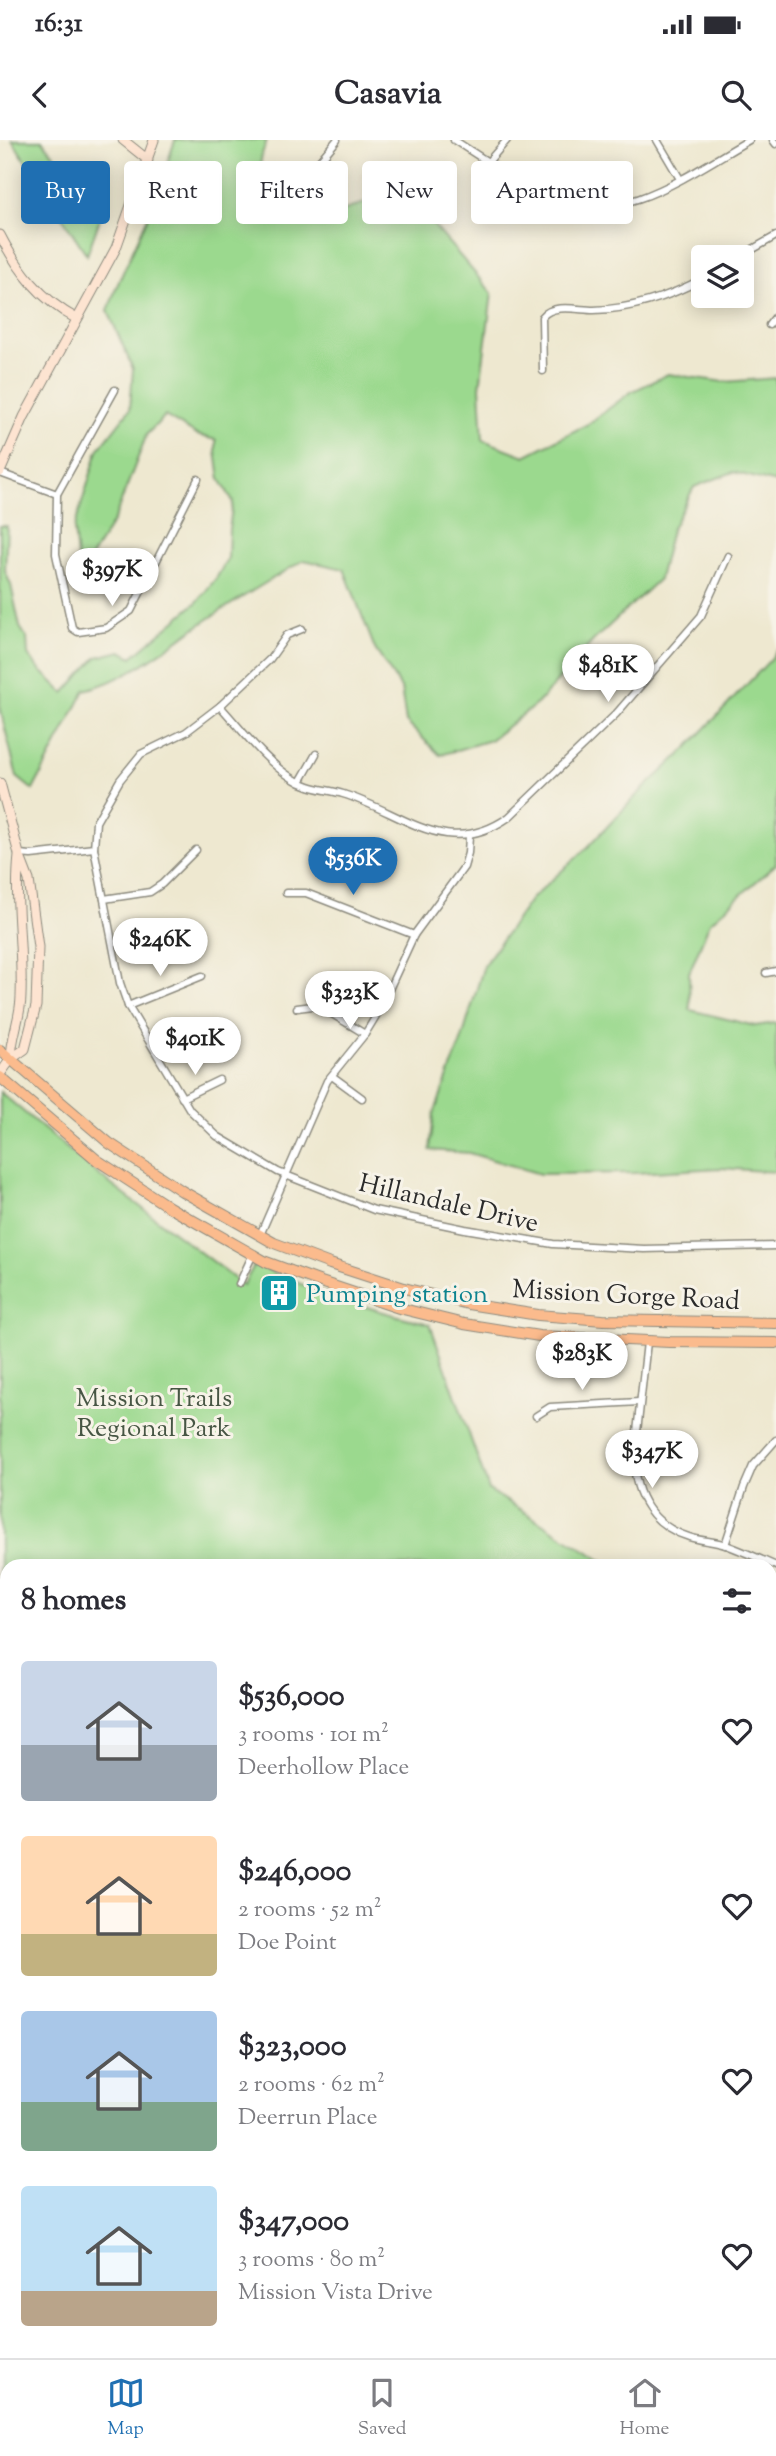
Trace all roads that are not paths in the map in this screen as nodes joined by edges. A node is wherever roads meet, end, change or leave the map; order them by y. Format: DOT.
graph roads {
  1 [pos="123,140"];
  2 [pos="154,140"];
  3 [pos="338,140"];
  4 [pos="454,140"];
  5 [pos="507,140"];
  6 [pos="657,140"];
  7 [pos="749,140"];
  8 [pos="148,160"];
  9 [pos="320,161"];
  10 [pos="486,161"];
  11 [pos="489,161"];
  12 [pos="680,179"];
  13 [pos="633,201"];
  14 [pos="0,235"];
  15 [pos="776,236"];
  16 [pos="754,248"];
  17 [pos="691,284"];
  18 [pos="776,316"];
  19 [pos="77,318"];
  20 [pos="769,325"];
  21 [pos="543,371"];
  22 [pos="115,390"];
  23 [pos="0,472"];
  24 [pos="198,478"];
  25 [pos="57,495"];
  26 [pos="728,556"];
  27 [pos="302,629"];
  28 [pos="220,706"];
  29 [pos="316,754"];
  30 [pos="300,782"];
  31 [pos="0,783"];
  32 [pos="469,836"];
  33 [pos="94,848"];
  34 [pos="197,850"];
  35 [pos="19,854"];
  36 [pos="286,893"];
  37 [pos="104,899"];
  38 [pos="414,935"];
  39 [pos="776,971"];
  40 [pos="766,973"];
  41 [pos="202,976"];
  42 [pos="128,1006"];
  43 [pos="297,1008"];
  44 [pos="365,1034"];
  45 [pos="0,1050"];
  46 [pos="11,1059"];
  47 [pos="0,1076"];
  48 [pos="332,1076"];
  49 [pos="219,1080"];
  50 [pos="182,1098"];
  51 [pos="362,1098"];
  52 [pos="287,1176"];
  53 [pos="260,1235"];
  54 [pos="776,1247"];
  55 [pos="253,1254"];
  56 [pos="239,1284"];
  57 [pos="776,1323"];
  58 [pos="648,1342"];
  59 [pos="776,1343"];
  60 [pos="639,1402"];
  61 [pos="536,1416"];
  62 [pos="776,1440"];
  63 [pos="725,1545"];
  64 [pos="759,1559"];
  1 -- 8 [label="main road"];
  2 -- 8 [label="main road"];
  3 -- 9 [label="street"];
  4 -- 10 [label="street"];
  5 -- 11 [label="street"];
  6 -- 12 [label="street"];
  7 -- 12 [label="street"];
  8 -- 19 [label="main road"];
  12 -- 13 [label="street"];
  14 -- 19 [label="main road"];
  15 -- 16 [label="street"];
  17 -- 21 [label="street"];
  18 -- 20 [label="street"];
  19 -- 23 [label="main road"];
  22 -- 25 [label="street"];
  23 -- 25 [label="street"];
  24 -- 25 [label="street"];
  26 -- 32 [label="street"];
  27 -- 28 [label="street, Hillandale Drive"];
  28 -- 30 [label="street"];
  28 -- 33 [label="street, Hillandale Drive"];
  29 -- 30 [label="street"];
  30 -- 32 [label="street"];
  31 -- 35 [label="main road"];
  32 -- 38 [label="street"];
  33 -- 35 [label="street"];
  33 -- 37 [label="street, Hillandale Drive"];
  34 -- 37 [label="street"];
  35 -- 46 [label="main road"];
  35 -- 46 [label="main road"];
  36 -- 38 [label="street"];
  37 -- 42 [label="street, Hillandale Drive"];
  38 -- 44 [label="street"];
  39 -- 40 [label="street"];
  41 -- 42 [label="street"];
  42 -- 50 [label="street, Hillandale Drive"];
  43 -- 44 [label="street"];
  44 -- 48 [label="street"];
  45 -- 46 [label="main road, Mission Gorge Road"];
  46 -- 47 [label="main road"];
  46 -- 53 [label="main road, Mission Gorge Road"];
  47 -- 55 [label="main road, Mission Gorge Road"];
  48 -- 51 [label="street"];
  48 -- 52 [label="street"];
  49 -- 50 [label="street"];
  50 -- 52 [label="street, Hillandale Drive"];
  52 -- 53 [label="street"];
  52 -- 54 [label="street, Hillandale Drive"];
  53 -- 57 [label="main road, Mission Gorge Road"];
  55 -- 56 [label="street"];
  55 -- 58 [label="main road, Mission Gorge Road"];
  58 -- 59 [label="main road, Mission Gorge Road"];
  58 -- 60 [label="street"];
  60 -- 61 [label="street"];
  60 -- 63 [label="street"];
  62 -- 63 [label="street"];
  63 -- 64 [label="street"];
}
